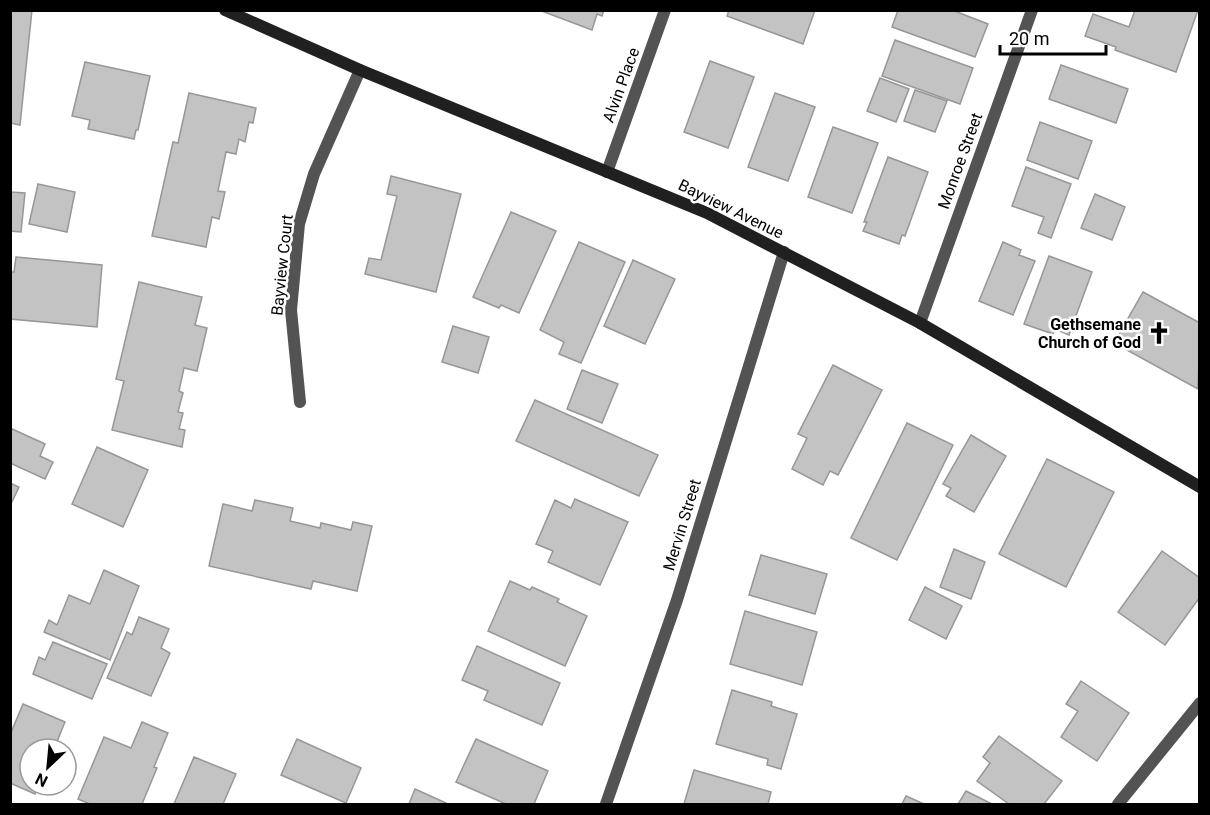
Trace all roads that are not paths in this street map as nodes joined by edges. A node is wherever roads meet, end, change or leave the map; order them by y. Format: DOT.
graph roads {
  1 [pos="225,10"];
  2 [pos="665,10"];
  3 [pos="1032,10"];
  4 [pos="360,70"];
  5 [pos="607,172"];
  6 [pos="784,252"];
  7 [pos="920,323"];
  8 [pos="300,402"];
  9 [pos="1200,487"];
  10 [pos="1200,703"];
  11 [pos="606,804"];
  12 [pos="1118,804"];
  1 -- 4 [label="street, Bayview Avenue"];
  2 -- 5 [label="street, Alvin Place"];
  3 -- 7 [label="street, Monroe Street"];
  4 -- 5 [label="street, Bayview Avenue"];
  4 -- 8 [label="street, Bayview Court"];
  5 -- 6 [label="street, Bayview Avenue"];
  6 -- 7 [label="street, Bayview Avenue"];
  6 -- 11 [label="street, Mervin Street"];
  7 -- 9 [label="street, Bayview Avenue"];
  10 -- 12 [label="street"];
}
